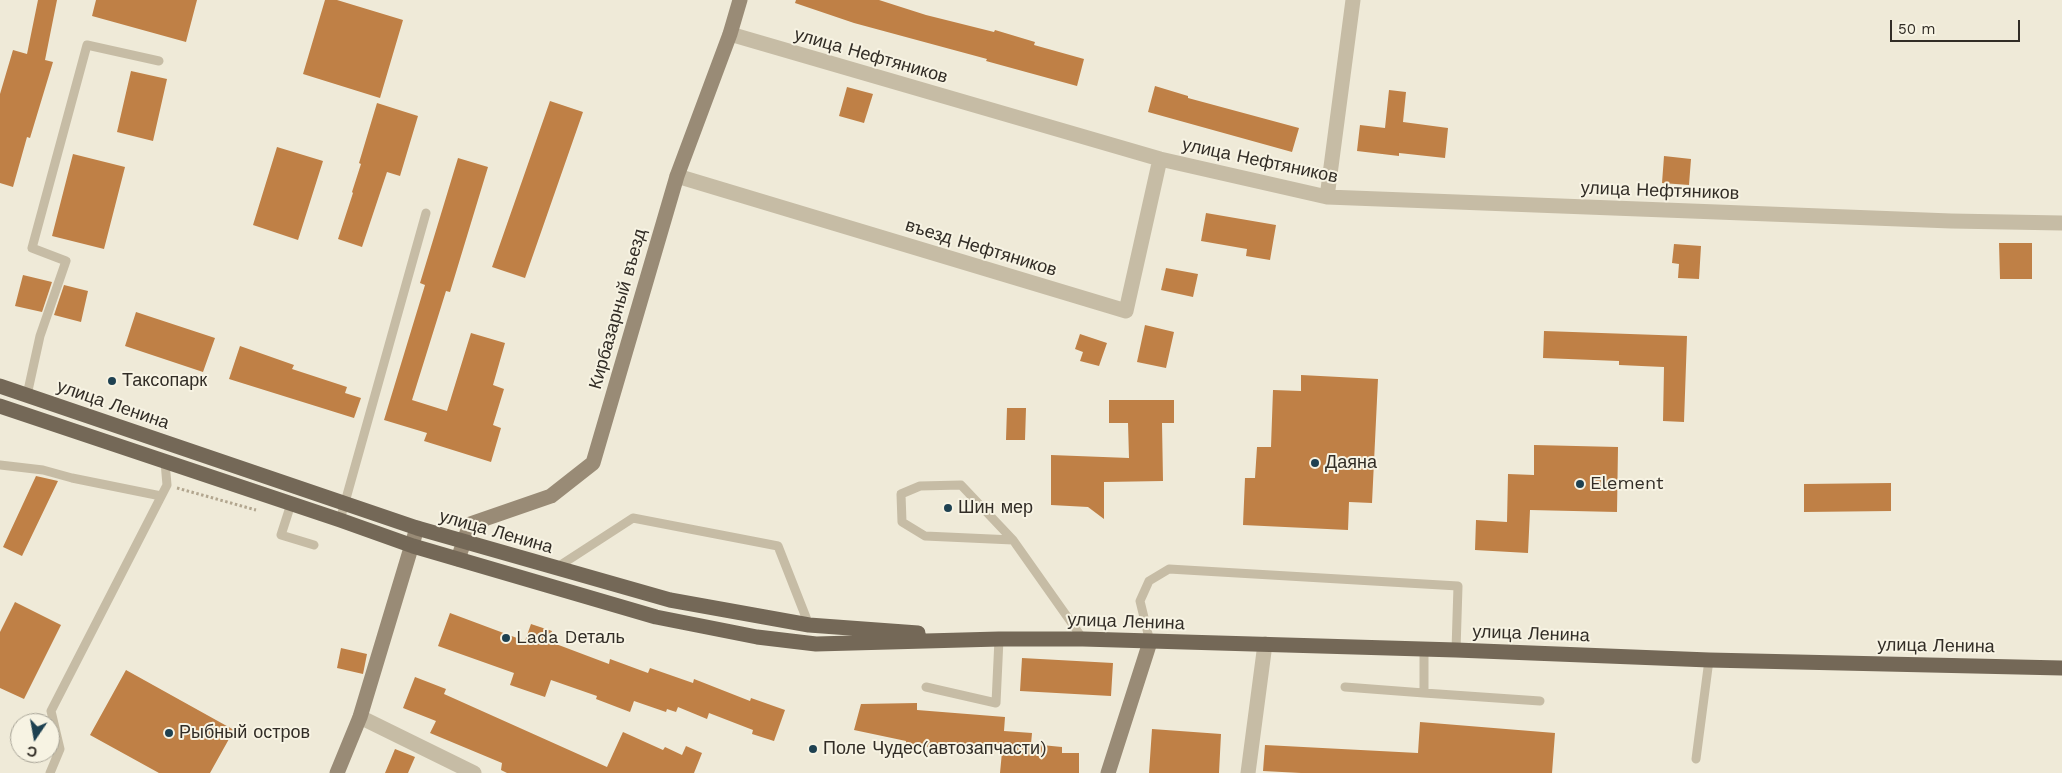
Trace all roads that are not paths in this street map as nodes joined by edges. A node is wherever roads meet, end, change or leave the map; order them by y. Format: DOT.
graph roads {
  1 [pos="740,0"];
  2 [pos="1353,0"];
  3 [pos="730,34"];
  4 [pos="160,61"];
  5 [pos="1160,159"];
  6 [pos="677,176"];
  7 [pos="1327,198"];
  8 [pos="426,213"];
  9 [pos="2062,222"];
  10 [pos="0,386"];
  11 [pos="27,395"];
  12 [pos="0,406"];
  13 [pos="165,462"];
  14 [pos="0,465"];
  15 [pos="161,496"];
  16 [pos="291,504"];
  17 [pos="343,513"];
  18 [pos="417,528"];
  19 [pos="1013,540"];
  20 [pos="463,542"];
  21 [pos="314,545"];
  22 [pos="413,546"];
  23 [pos="458,559"];
  24 [pos="556,568"];
  25 [pos="809,625"];
  26 [pos="999,639"];
  27 [pos="1083,639"];
  28 [pos="1150,642"];
  29 [pos="1265,644"];
  30 [pos="1424,649"];
  31 [pos="1456,650"];
  32 [pos="1709,660"];
  33 [pos="2062,668"];
  34 [pos="926,687"];
  35 [pos="1345,687"];
  36 [pos="1424,693"];
  37 [pos="1540,701"];
  38 [pos="360,717"];
  39 [pos="1696,759"];
  40 [pos="50,773"];
  41 [pos="336,773"];
  42 [pos="474,773"];
  43 [pos="1108,773"];
  44 [pos="1248,773"];
  1 -- 3 [label="street, Кирбазарный въезд"];
  2 -- 7 [label="street"];
  3 -- 5 [label="street, улица Нефтяников"];
  3 -- 6 [label="street, Кирбазарный въезд"];
  4 -- 11 [label="lane"];
  5 -- 6 [label="street, въезд Нефтяников"];
  5 -- 7 [label="street, улица Нефтяников"];
  6 -- 20 [label="street, Кирбазарный въезд"];
  7 -- 9 [label="street, улица Нефтяников"];
  8 -- 17 [label="lane"];
  10 -- 11 [label="main road, улица Ленина"];
  11 -- 17 [label="main road, улица Ленина"];
  12 -- 13 [label="main road, улица Ленина"];
  13 -- 15 [label="lane"];
  13 -- 16 [label="main road, улица Ленина"];
  14 -- 15 [label="lane"];
  15 -- 40 [label="lane"];
  16 -- 17 [label="main road, улица Ленина"];
  16 -- 21 [label="lane"];
  17 -- 18 [label="main road, улица Ленина"];
  17 -- 22 [label="main road, улица Ленина"];
  18 -- 20 [label="main road, улица Ленина"];
  18 -- 22 [label="street"];
  19 -- 19 [label="lane"];
  19 -- 27 [label="lane"];
  20 -- 23 [label="street, Кирбазарный въезд"];
  20 -- 24 [label="main road, улица Ленина"];
  22 -- 23 [label="main road, улица Ленина"];
  22 -- 38 [label="street"];
  23 -- 26 [label="main road, улица Ленина"];
  24 -- 25 [label="main road, улица Ленина"];
  24 -- 25 [label="lane"];
  25 -- 26 [label="main road, улица Ленина"];
  26 -- 27 [label="main road, улица Ленина"];
  26 -- 34 [label="lane"];
  27 -- 28 [label="main road, улица Ленина"];
  28 -- 29 [label="main road, улица Ленина"];
  28 -- 31 [label="lane"];
  28 -- 43 [label="street"];
  29 -- 30 [label="main road, улица Ленина"];
  29 -- 44 [label="street"];
  30 -- 31 [label="main road, улица Ленина"];
  30 -- 36 [label="lane"];
  31 -- 32 [label="main road, улица Ленина"];
  32 -- 33 [label="main road, улица Ленина"];
  32 -- 39 [label="lane"];
  35 -- 36 [label="lane"];
  36 -- 37 [label="lane"];
  38 -- 41 [label="street"];
  38 -- 42 [label="street"];
}
